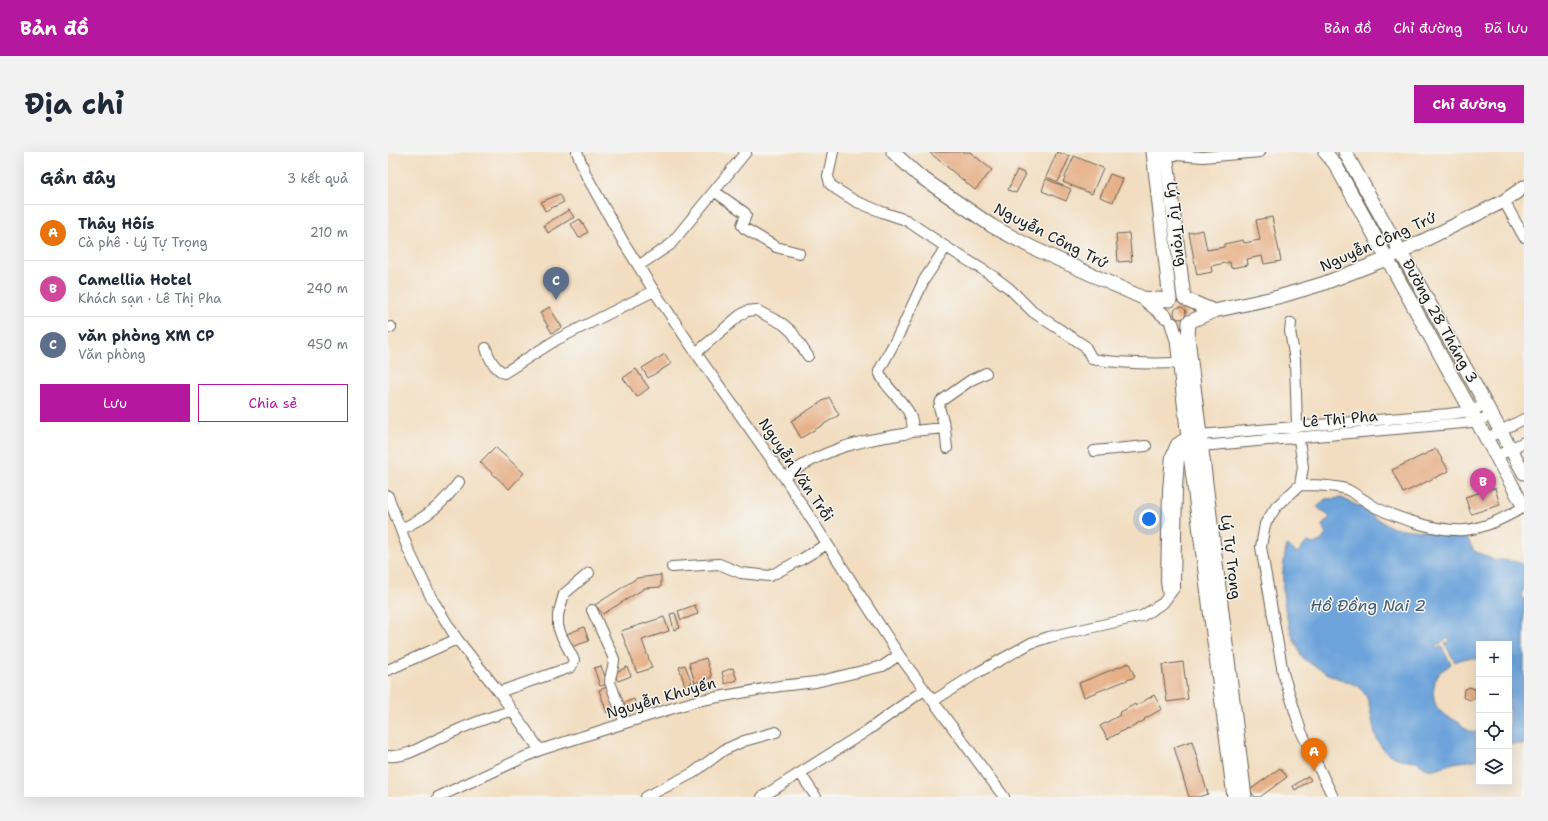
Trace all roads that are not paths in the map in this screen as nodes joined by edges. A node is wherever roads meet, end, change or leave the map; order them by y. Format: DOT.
graph roads {
  1 [pos="577,152"];
  2 [pos="746,152"];
  3 [pos="833,152"];
  4 [pos="893,152"];
  5 [pos="1260,152"];
  6 [pos="1325,152"];
  7 [pos="1345,152"];
  8 [pos="1151,153"];
  9 [pos="1167,153"];
  10 [pos="1524,187"];
  11 [pos="714,191"];
  12 [pos="1504,201"];
  13 [pos="1524,237"];
  14 [pos="946,247"];
  15 [pos="799,253"];
  16 [pos="1401,253"];
  17 [pos="1387,259"];
  18 [pos="638,266"];
  19 [pos="654,291"];
  20 [pos="1143,298"];
  21 [pos="1186,299"];
  22 [pos="1170,300"];
  23 [pos="1214,311"];
  24 [pos="1169,320"];
  25 [pos="1189,322"];
  26 [pos="1291,323"];
  27 [pos="486,348"];
  28 [pos="696,354"];
  29 [pos="808,356"];
  30 [pos="1180,363"];
  31 [pos="986,374"];
  32 [pos="1489,410"];
  33 [pos="1474,416"];
  34 [pos="1524,419"];
  35 [pos="1297,426"];
  36 [pos="945,428"];
  37 [pos="1501,430"];
  38 [pos="912,431"];
  39 [pos="1299,437"];
  40 [pos="1486,438"];
  41 [pos="1195,441"];
  42 [pos="1524,442"];
  43 [pos="1146,446"];
  44 [pos="947,448"];
  45 [pos="1512,448"];
  46 [pos="1094,451"];
  47 [pos="1497,456"];
  48 [pos="1524,473"];
  49 [pos="784,477"];
  50 [pos="459,482"];
  51 [pos="1300,485"];
  52 [pos="388,496"];
  53 [pos="1524,507"];
  54 [pos="401,529"];
  55 [pos="827,544"];
  56 [pos="672,567"];
  57 [pos="589,573"];
  58 [pos="592,610"];
  59 [pos="457,639"];
  60 [pos="899,656"];
  61 [pos="388,670"];
  62 [pos="924,690"];
  63 [pos="499,692"];
  64 [pos="933,701"];
  65 [pos="512,711"];
  66 [pos="625,722"];
  67 [pos="776,732"];
  68 [pos="540,750"];
  69 [pos="388,756"];
  70 [pos="800,773"];
  71 [pos="438,797"];
  72 [pos="646,797"];
  73 [pos="762,797"];
  74 [pos="816,797"];
  75 [pos="1004,797"];
  76 [pos="1234,797"];
  77 [pos="1245,797"];
  78 [pos="1332,797"];
  1 -- 18 [label="street, Nguyễn Văn Trỗi"];
  2 -- 11 [label="street"];
  3 -- 14 [label="street"];
  4 -- 20 [label="street, Nguyễn Công Trứ"];
  5 -- 9 [label="street"];
  6 -- 17 [label="street, Đường 28 Tháng 3"];
  7 -- 16 [label="street, Đường 28 Tháng 3"];
  8 -- 9 [label="street"];
  8 -- 22 [label="street, Lý Tự Trọng"];
  9 -- 21 [label="street, Lý Tự Trọng"];
  10 -- 12 [label="street, Nguyễn Công Trứ"];
  11 -- 15 [label="street"];
  11 -- 18 [label="street"];
  12 -- 13 [label="street"];
  12 -- 16 [label="street, Nguyễn Công Trứ"];
  14 -- 30 [label="street"];
  14 -- 38 [label="street"];
  16 -- 17 [label="street, Nguyễn Công Trứ"];
  16 -- 32 [label="street, Đường 28 Tháng 3"];
  17 -- 23 [label="street, Nguyễn Công Trứ"];
  17 -- 33 [label="street, Đường 28 Tháng 3"];
  18 -- 19 [label="street, Nguyễn Văn Trỗi"];
  19 -- 27 [label="street"];
  19 -- 28 [label="street, Nguyễn Văn Trỗi"];
  20 -- 22 [label="street, Nguyễn Công Trứ"];
  20 -- 24 [label="street, Nguyễn Công Trứ"];
  21 -- 22 [label="street"];
  21 -- 23 [label="street"];
  21 -- 25 [label="street"];
  22 -- 24 [label="street"];
  23 -- 25 [label="street, Nguyễn Công Trứ"];
  24 -- 25 [label="street"];
  24 -- 30 [label="street, Lý Tự Trọng"];
  25 -- 41 [label="street, Lý Tự Trọng"];
  26 -- 35 [label="street"];
  28 -- 29 [label="street"];
  28 -- 49 [label="street, Nguyễn Văn Trỗi"];
  30 -- 41 [label="street, Lý Tự Trọng"];
  31 -- 36 [label="street"];
  32 -- 33 [label="street"];
  32 -- 37 [label="street, Đường 28 Tháng 3"];
  33 -- 35 [label="street"];
  33 -- 39 [label="street, Lê Thị Pha"];
  33 -- 40 [label="street, Đường 28 Tháng 3"];
  34 -- 37 [label="street"];
  35 -- 39 [label="street"];
  35 -- 41 [label="street"];
  36 -- 38 [label="street"];
  36 -- 44 [label="street"];
  37 -- 40 [label="street"];
  37 -- 45 [label="street, Đường 28 Tháng 3"];
  38 -- 49 [label="street"];
  39 -- 41 [label="street, Lê Thị Pha"];
  39 -- 51 [label="street"];
  40 -- 47 [label="street, Đường 28 Tháng 3"];
  41 -- 64 [label="street"];
  41 -- 76 [label="street, Lý Tự Trọng"];
  41 -- 77 [label="street, Lý Tự Trọng"];
  42 -- 45 [label="street"];
  43 -- 46 [label="street"];
  45 -- 47 [label="street"];
  45 -- 48 [label="street, Đường 28 Tháng 3"];
  47 -- 53 [label="street, Đường 28 Tháng 3"];
  49 -- 55 [label="street, Nguyễn Văn Trỗi"];
  50 -- 54 [label="street"];
  51 -- 53 [label="street"];
  51 -- 78 [label="street"];
  52 -- 54 [label="street"];
  54 -- 59 [label="street"];
  55 -- 56 [label="street"];
  55 -- 60 [label="street, Nguyễn Văn Trỗi"];
  57 -- 63 [label="street"];
  58 -- 66 [label="street"];
  59 -- 61 [label="street"];
  59 -- 63 [label="street"];
  60 -- 62 [label="street, Nguyễn Văn Trỗi"];
  60 -- 66 [label="street, Nguyễn Khuyến"];
  62 -- 64 [label="street, Nguyễn Văn Trỗi"];
  62 -- 70 [label="street"];
  63 -- 65 [label="street"];
  64 -- 75 [label="street, Nguyễn Văn Trỗi"];
  65 -- 68 [label="street"];
  65 -- 69 [label="street"];
  66 -- 68 [label="street, Nguyễn Khuyến"];
  67 -- 72 [label="street"];
  68 -- 71 [label="street, Nguyễn Khuyến"];
  70 -- 73 [label="street"];
  70 -- 74 [label="street"];
}
